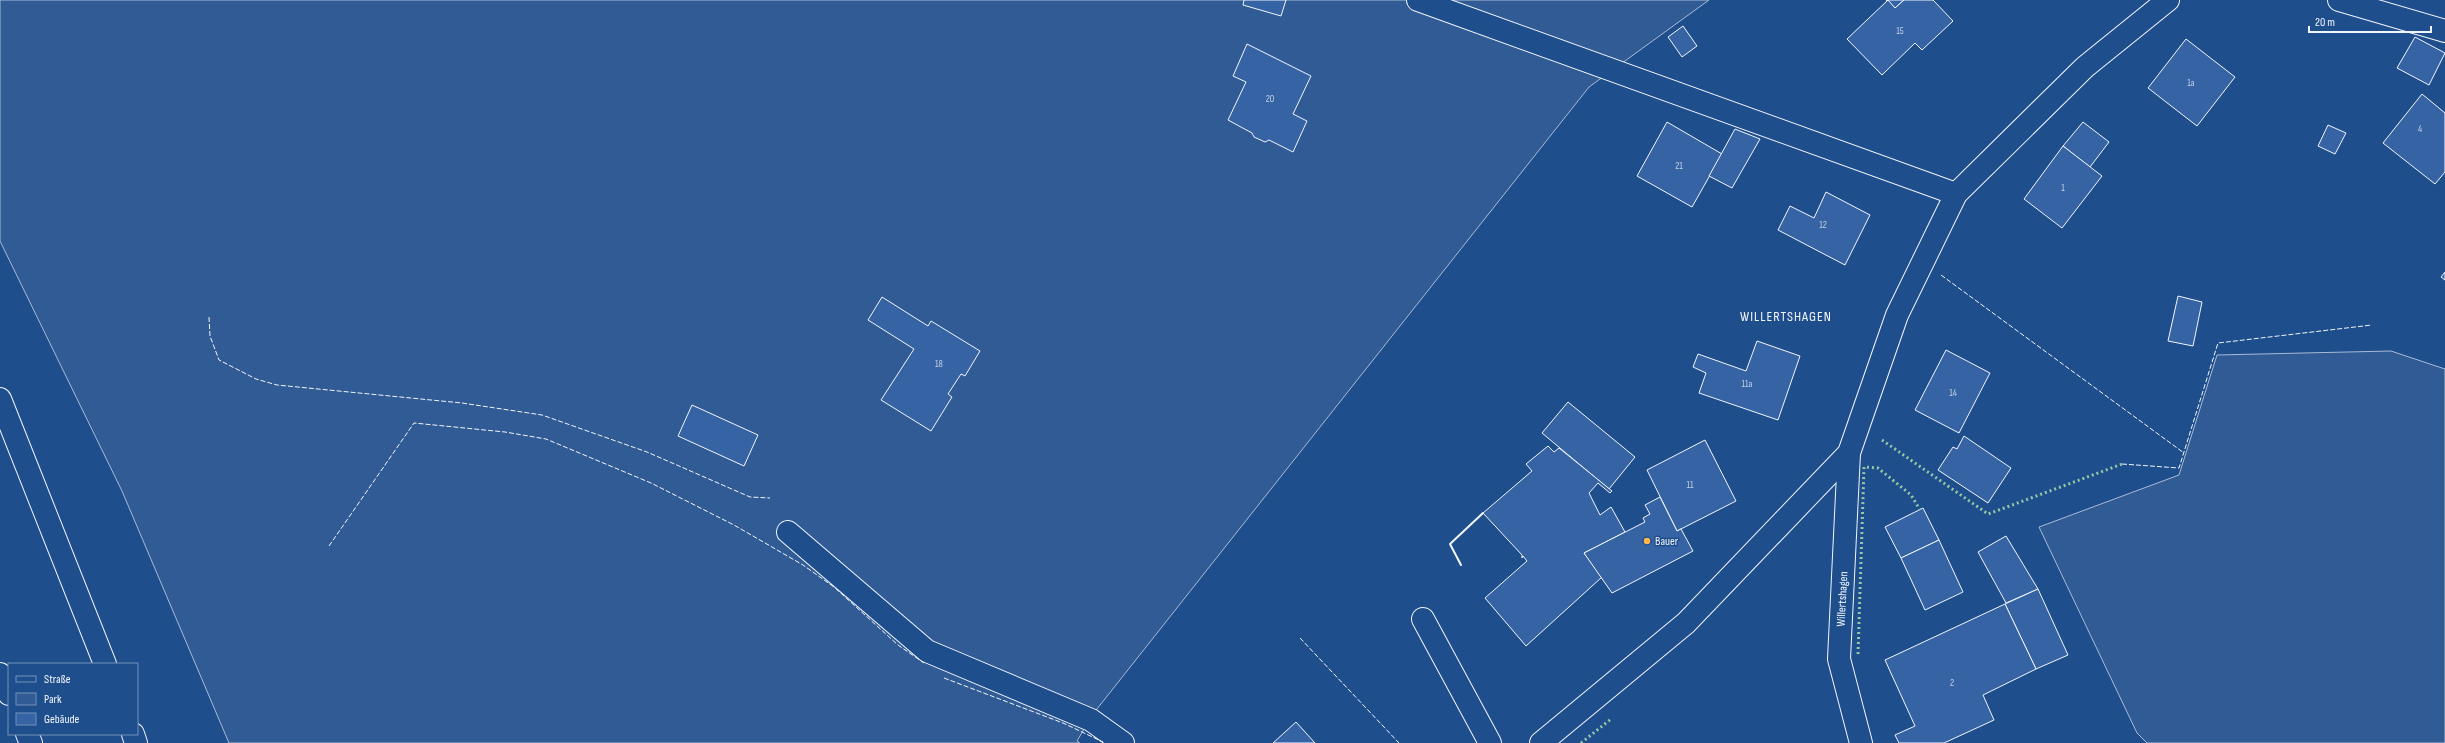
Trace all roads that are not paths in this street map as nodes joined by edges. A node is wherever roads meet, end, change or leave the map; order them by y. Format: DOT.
graph roads {
  1 [pos="1418,0"];
  2 [pos="2168,0"];
  3 [pos="2339,0"];
  4 [pos="2445,31"];
  5 [pos="1956,194"];
  6 [pos="0,399"];
  7 [pos="1850,453"];
  8 [pos="788,532"];
  9 [pos="1423,618"];
  10 [pos="105,663"];
  11 [pos="0,674"];
  12 [pos="8,692"];
  13 [pos="1123,743"];
  14 [pos="1490,743"];
  15 [pos="1541,743"];
  16 [pos="1861,743"];
  1 -- 5 [label="main road"];
  2 -- 5 [label="main road"];
  3 -- 4 [label="main road"];
  5 -- 7 [label="main road"];
  6 -- 10 [label="main road"];
  7 -- 15 [label="main road"];
  7 -- 16 [label="main road, Willertshagen"];
  8 -- 13 [label="main road"];
  9 -- 14 [label="main road"];
  11 -- 12 [label="main road"];
}
